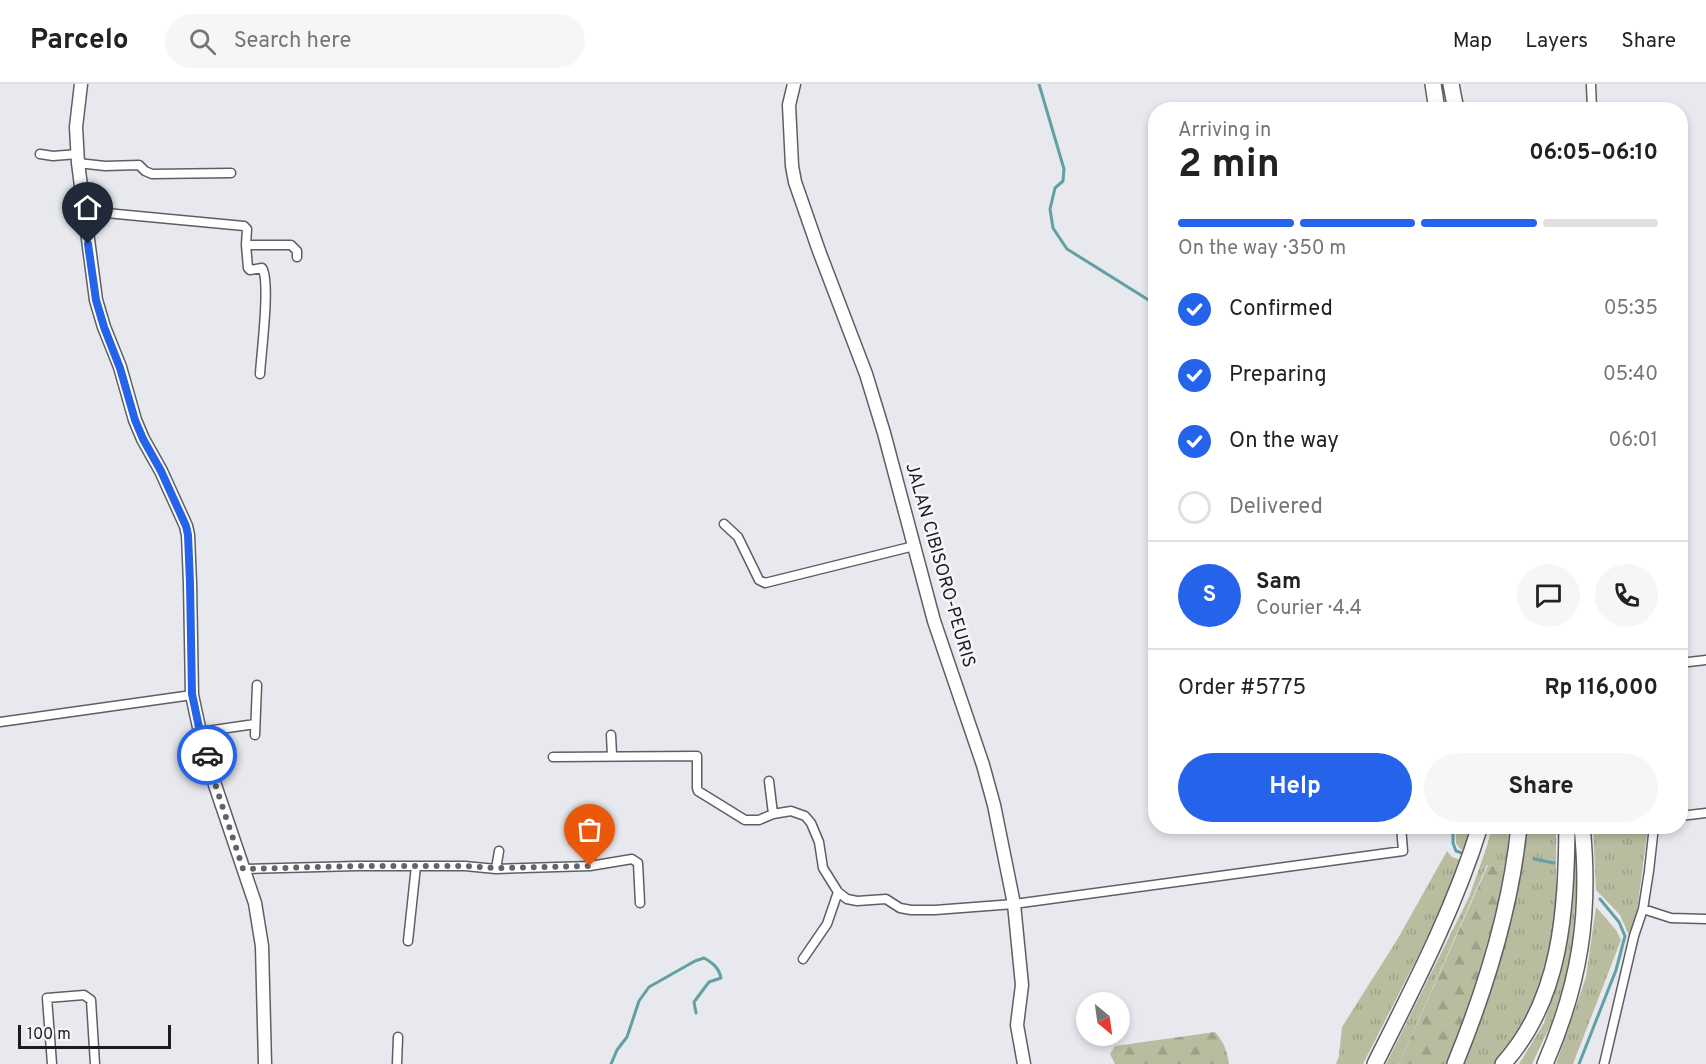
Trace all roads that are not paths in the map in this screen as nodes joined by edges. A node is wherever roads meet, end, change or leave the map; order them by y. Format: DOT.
graph roads {
  1 [pos="81,84"];
  2 [pos="794,84"];
  3 [pos="1433,84"];
  4 [pos="1451,84"];
  5 [pos="1592,84"];
  6 [pos="1436,102"];
  7 [pos="1454,102"];
  8 [pos="1592,102"];
  9 [pos="40,154"];
  10 [pos="78,159"];
  11 [pos="231,173"];
  12 [pos="86,211"];
  13 [pos="246,244"];
  14 [pos="297,257"];
  15 [pos="260,374"];
  16 [pos="724,524"];
  17 [pos="914,546"];
  18 [pos="1706,660"];
  19 [pos="1688,662"];
  20 [pos="257,685"];
  21 [pos="192,694"];
  22 [pos="0,722"];
  23 [pos="255,724"];
  24 [pos="200,732"];
  25 [pos="255,735"];
  26 [pos="611,735"];
  27 [pos="612,755"];
  28 [pos="553,757"];
  29 [pos="768,781"];
  30 [pos="1706,813"];
  31 [pos="773,814"];
  32 [pos="1688,815"];
  33 [pos="1402,834"];
  34 [pos="1477,834"];
  35 [pos="1518,834"];
  36 [pos="1567,834"];
  37 [pos="1583,834"];
  38 [pos="1653,834"];
  39 [pos="589,836"];
  40 [pos="499,851"];
  41 [pos="416,866"];
  42 [pos="590,866"];
  43 [pos="496,868"];
  44 [pos="243,869"];
  45 [pos="838,892"];
  46 [pos="640,903"];
  47 [pos="1014,903"];
  48 [pos="1642,909"];
  49 [pos="1706,919"];
  50 [pos="408,941"];
  51 [pos="803,959"];
  52 [pos="398,1037"];
  53 [pos="52,1064"];
  54 [pos="94,1064"];
  55 [pos="265,1064"];
  56 [pos="397,1064"];
  57 [pos="1024,1064"];
  58 [pos="1375,1064"];
  59 [pos="1455,1064"];
  60 [pos="1503,1064"];
  61 [pos="1545,1064"];
  62 [pos="1604,1064"];
  1 -- 10 [label="street"];
  2 -- 17 [label="street, JALAN CIBISORO-PEURIS"];
  3 -- 6 [label="highway"];
  4 -- 7 [label="highway"];
  5 -- 8 [label="street"];
  9 -- 10 [label="street"];
  10 -- 11 [label="street"];
  10 -- 12 [label="street"];
  12 -- 13 [label="street"];
  12 -- 21 [label="street"];
  13 -- 14 [label="street"];
  13 -- 15 [label="street"];
  16 -- 17 [label="street"];
  17 -- 47 [label="street, JALAN CIBISORO-PEURIS"];
  18 -- 19 [label="street"];
  20 -- 23 [label="street"];
  21 -- 22 [label="street"];
  21 -- 24 [label="street"];
  23 -- 24 [label="street"];
  23 -- 25 [label="street"];
  24 -- 44 [label="street"];
  26 -- 27 [label="street"];
  27 -- 28 [label="street"];
  27 -- 31 [label="street"];
  29 -- 31 [label="street"];
  30 -- 32 [label="street"];
  31 -- 45 [label="street"];
  33 -- 47 [label="street"];
  34 -- 58 [label="highway"];
  35 -- 59 [label="highway"];
  36 -- 60 [label="highway"];
  37 -- 61 [label="highway"];
  38 -- 48 [label="street"];
  39 -- 42 [label="street"];
  40 -- 43 [label="street"];
  41 -- 43 [label="street"];
  41 -- 44 [label="street"];
  41 -- 50 [label="street"];
  42 -- 43 [label="street"];
  42 -- 46 [label="street"];
  44 -- 55 [label="street"];
  45 -- 47 [label="street"];
  45 -- 51 [label="street"];
  47 -- 57 [label="street, JALAN CIBISORO-PEURIS"];
  48 -- 49 [label="street"];
  48 -- 62 [label="street"];
  52 -- 56 [label="street"];
  53 -- 54 [label="street"];
}
